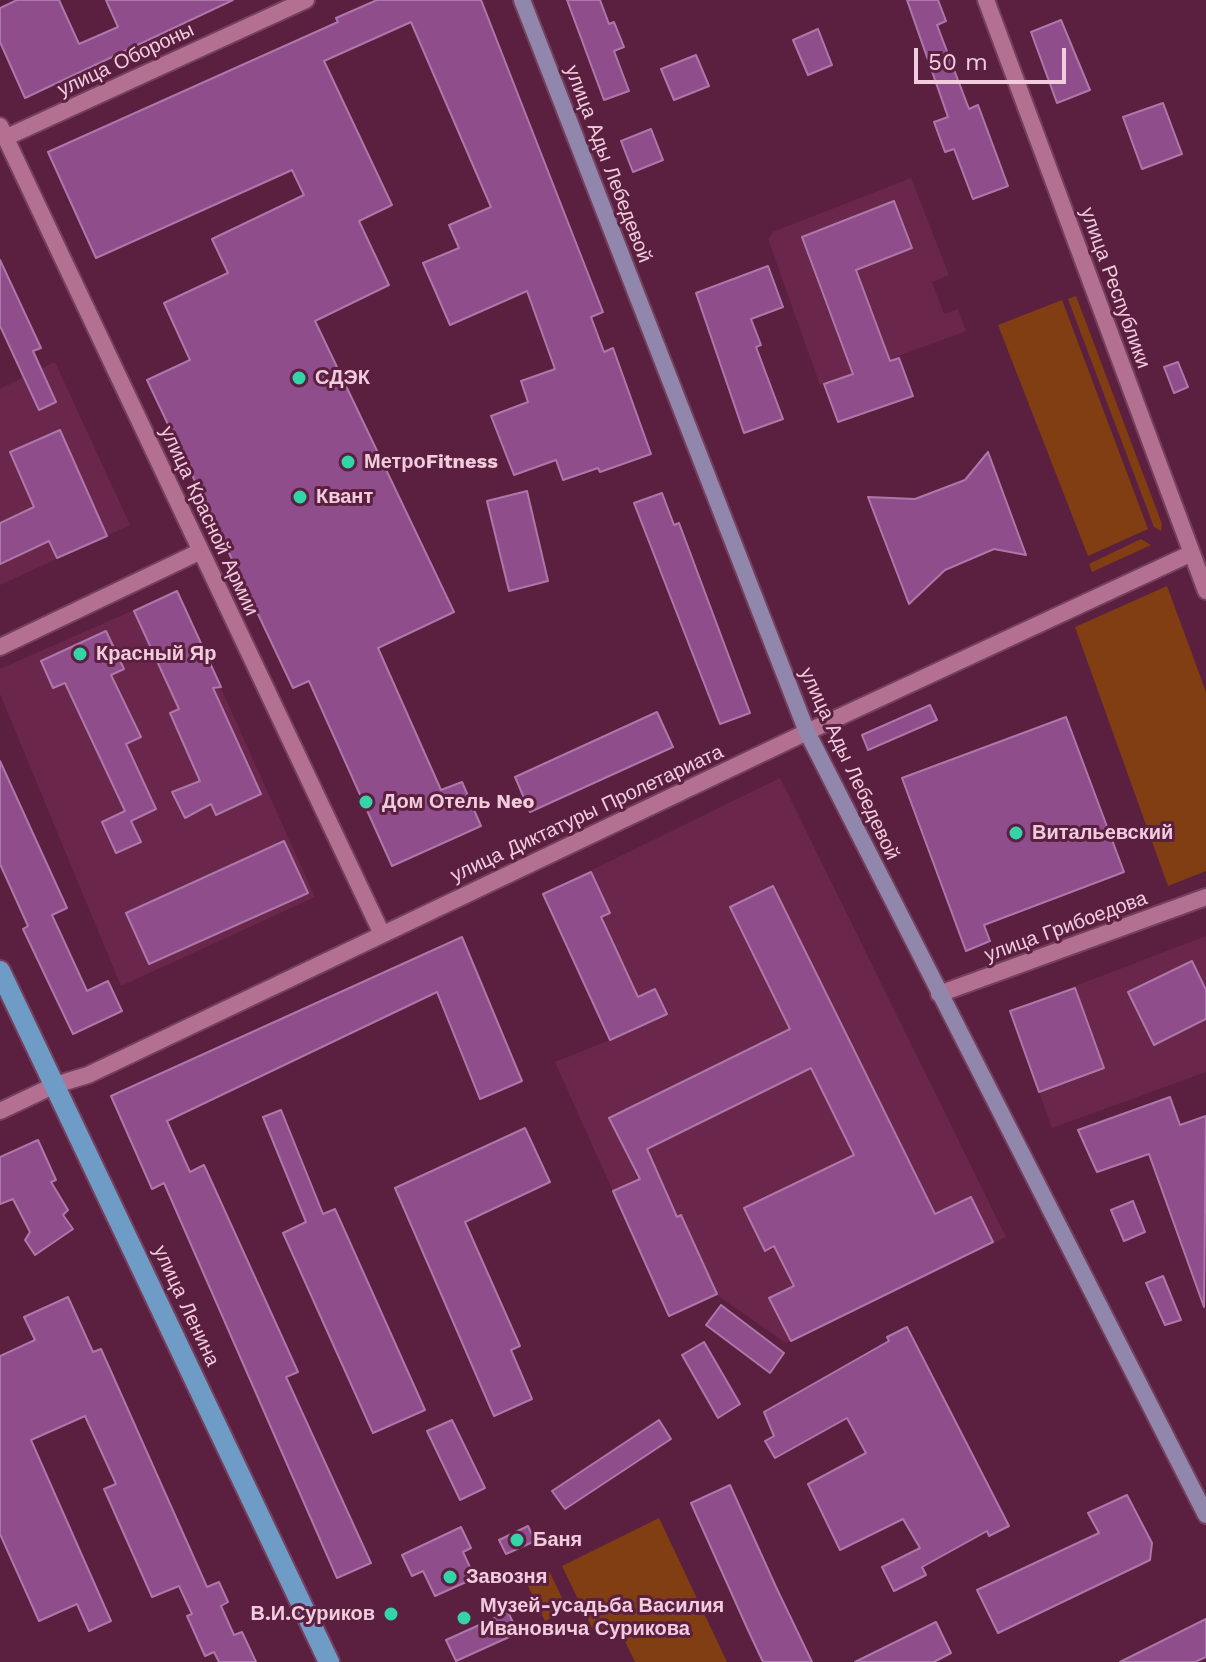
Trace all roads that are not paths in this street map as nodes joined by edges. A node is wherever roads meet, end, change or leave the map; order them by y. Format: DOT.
graph roads {
  1 [pos="306,0"];
  2 [pos="522,0"];
  3 [pos="986,0"];
  4 [pos="3,132"];
  5 [pos="201,551"];
  6 [pos="1192,553"];
  7 [pos="1206,591"];
  8 [pos="0,647"];
  9 [pos="807,732"];
  10 [pos="1206,897"];
  11 [pos="382,934"];
  12 [pos="0,971"];
  13 [pos="939,994"];
  14 [pos="55,1085"];
  15 [pos="0,1111"];
  16 [pos="1206,1515"];
  17 [pos="329,1662"];
  1 -- 4 [label="street, улица Обороны"];
  2 -- 9 [label="main road, улица Ады Лебедевой"];
  3 -- 6 [label="street, улица Республики"];
  4 -- 5 [label="street, улица Красной Армии"];
  5 -- 8 [label="street"];
  5 -- 11 [label="street, улица Красной Армии"];
  6 -- 7 [label="street, улица Республики"];
  6 -- 9 [label="street, улица Диктатуры Пролетариата"];
  9 -- 11 [label="street, улица Диктатуры Пролетариата"];
  9 -- 13 [label="main road, улица Ады Лебедевой"];
  10 -- 13 [label="street, улица Грибоедова"];
  11 -- 14 [label="street, улица Диктатуры Пролетариата"];
  12 -- 14 [label="main road, улица Ленина"];
  13 -- 16 [label="main road, улица Ады Лебедевой"];
  14 -- 15 [label="street, улица Диктатуры Пролетариата"];
  14 -- 17 [label="main road, улица Ленина"];
}
